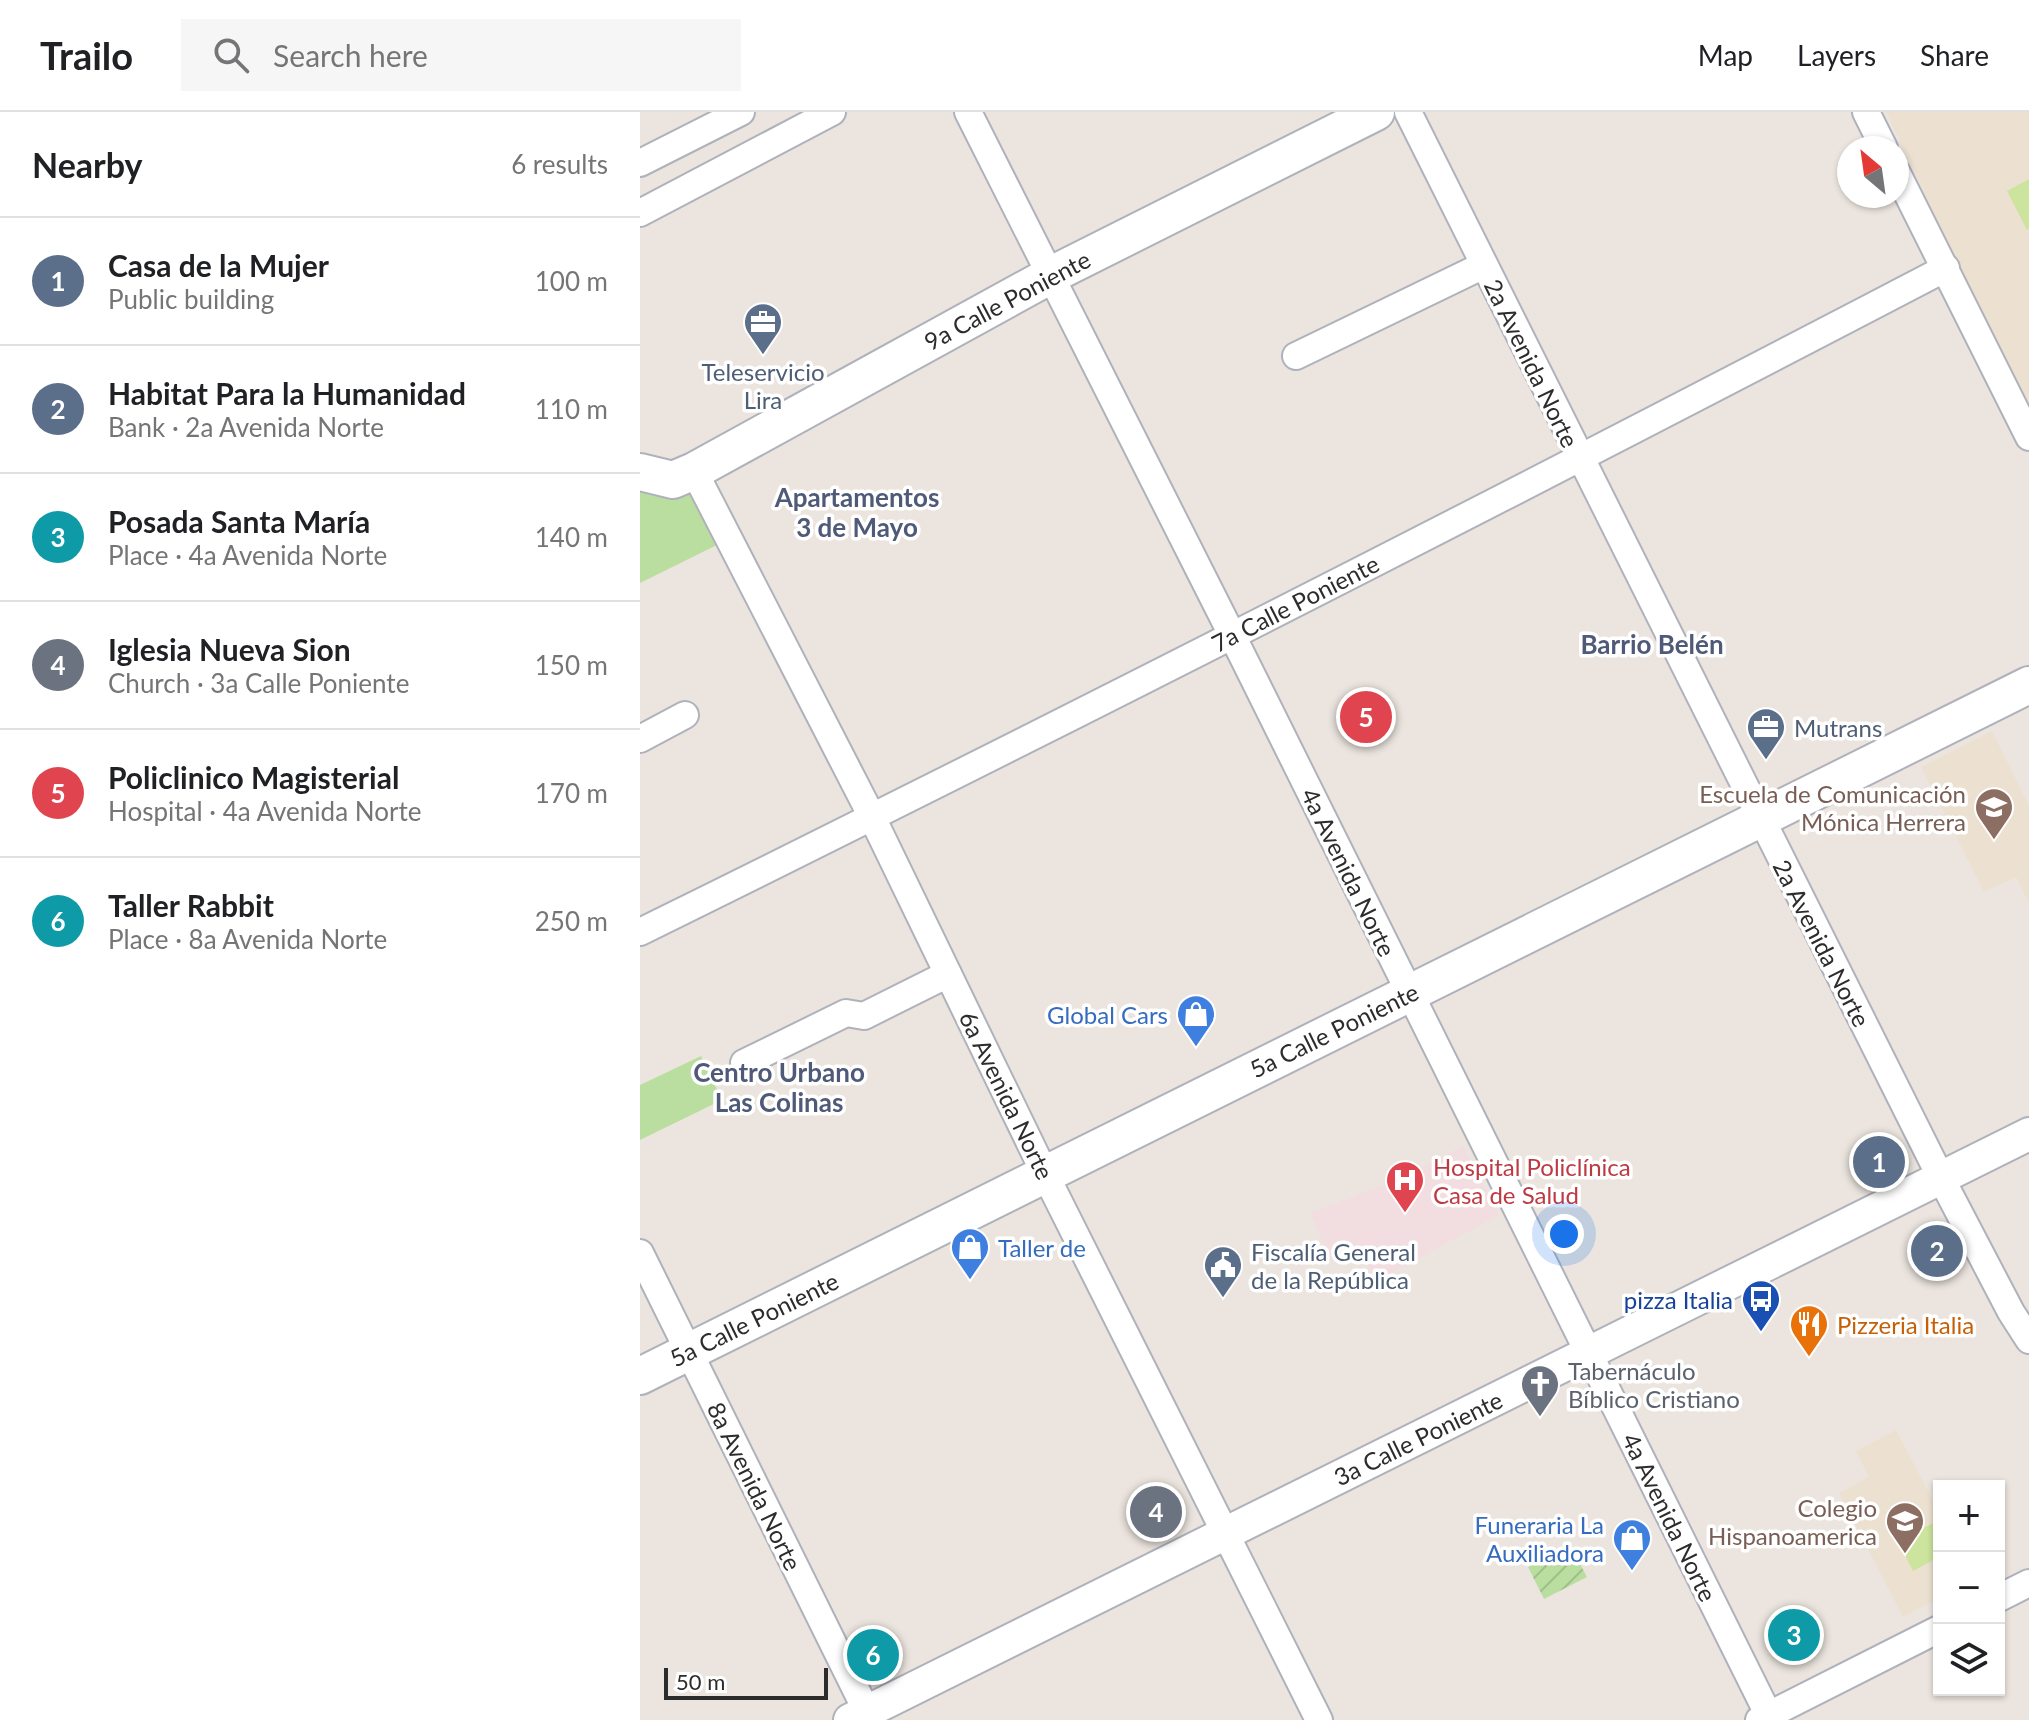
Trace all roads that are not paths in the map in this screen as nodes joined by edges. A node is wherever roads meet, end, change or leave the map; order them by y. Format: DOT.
graph roads {
  1 [pos="741,112"];
  2 [pos="832,112"];
  3 [pos="968,112"];
  4 [pos="1376,112"];
  5 [pos="1408,112"];
  6 [pos="1866,112"];
  7 [pos="1878,136"];
  8 [pos="640,163"];
  9 [pos="1909,196"];
  10 [pos="640,213"];
  11 [pos="1484,265"];
  12 [pos="1946,268"];
  13 [pos="1051,275"];
  14 [pos="1296,356"];
  15 [pos="2029,437"];
  16 [pos="1580,459"];
  17 [pos="694,471"];
  18 [pos="640,472"];
  19 [pos="1232,635"];
  20 [pos="2029,685"];
  21 [pos="685,715"];
  22 [pos="640,739"];
  23 [pos="872,817"];
  24 [pos="1760,819"];
  25 [pos="640,932"];
  26 [pos="948,974"];
  27 [pos="1409,993"];
  28 [pos="744,1063"];
  29 [pos="2029,1134"];
  30 [pos="1045,1174"];
  31 [pos="1941,1178"];
  32 [pos="640,1253"];
  33 [pos="2029,1340"];
  34 [pos="689,1352"];
  35 [pos="1589,1355"];
  36 [pos="640,1376"];
  37 [pos="1224,1533"];
  38 [pos="2029,1583"];
  39 [pos="2005,1595"];
  40 [pos="1933,1632"];
  41 [pos="862,1717"];
  42 [pos="1766,1718"];
  43 [pos="1319,1720"];
  1 -- 8 [label="street"];
  2 -- 10 [label="street"];
  3 -- 13 [label="street, 4a Avenida Norte"];
  4 -- 13 [label="main road, 9a Calle Poniente"];
  5 -- 11 [label="street, 2a Avenida Norte"];
  6 -- 7 [label="street"];
  9 -- 12 [label="street"];
  11 -- 14 [label="street"];
  11 -- 16 [label="street, 2a Avenida Norte"];
  12 -- 15 [label="street"];
  12 -- 16 [label="street, 7a Calle Poniente"];
  13 -- 17 [label="main road, 9a Calle Poniente"];
  13 -- 19 [label="street, 4a Avenida Norte"];
  16 -- 19 [label="street, 7a Calle Poniente"];
  16 -- 24 [label="street, 2a Avenida Norte"];
  17 -- 18 [label="main road, 9a Calle Poniente"];
  17 -- 23 [label="street, 6a Avenida Norte"];
  19 -- 23 [label="street, 7a Calle Poniente"];
  19 -- 27 [label="street, 4a Avenida Norte"];
  20 -- 24 [label="main road, 5a Calle Poniente"];
  21 -- 22 [label="street"];
  23 -- 25 [label="street, 7a Calle Poniente"];
  23 -- 26 [label="street, 6a Avenida Norte"];
  24 -- 27 [label="main road, 5a Calle Poniente"];
  24 -- 31 [label="street, 2a Avenida Norte"];
  26 -- 28 [label="street"];
  26 -- 30 [label="street, 6a Avenida Norte"];
  27 -- 30 [label="main road, 5a Calle Poniente"];
  27 -- 35 [label="street, 4a Avenida Norte"];
  29 -- 31 [label="street, 3a Calle Poniente"];
  30 -- 34 [label="main road, 5a Calle Poniente"];
  30 -- 37 [label="street, 6a Avenida Norte"];
  31 -- 33 [label="street, 2a Avenida Norte"];
  31 -- 35 [label="street, 3a Calle Poniente"];
  32 -- 34 [label="street, 8a Avenida Norte"];
  34 -- 36 [label="main road, 5a Calle Poniente"];
  34 -- 41 [label="street, 8a Avenida Norte"];
  35 -- 37 [label="street, 3a Calle Poniente"];
  35 -- 42 [label="street, 4a Avenida Norte"];
  37 -- 41 [label="street, 3a Calle Poniente"];
  37 -- 43 [label="street, 6a Avenida Norte"];
  38 -- 39 [label="street"];
  40 -- 42 [label="street"];
}
